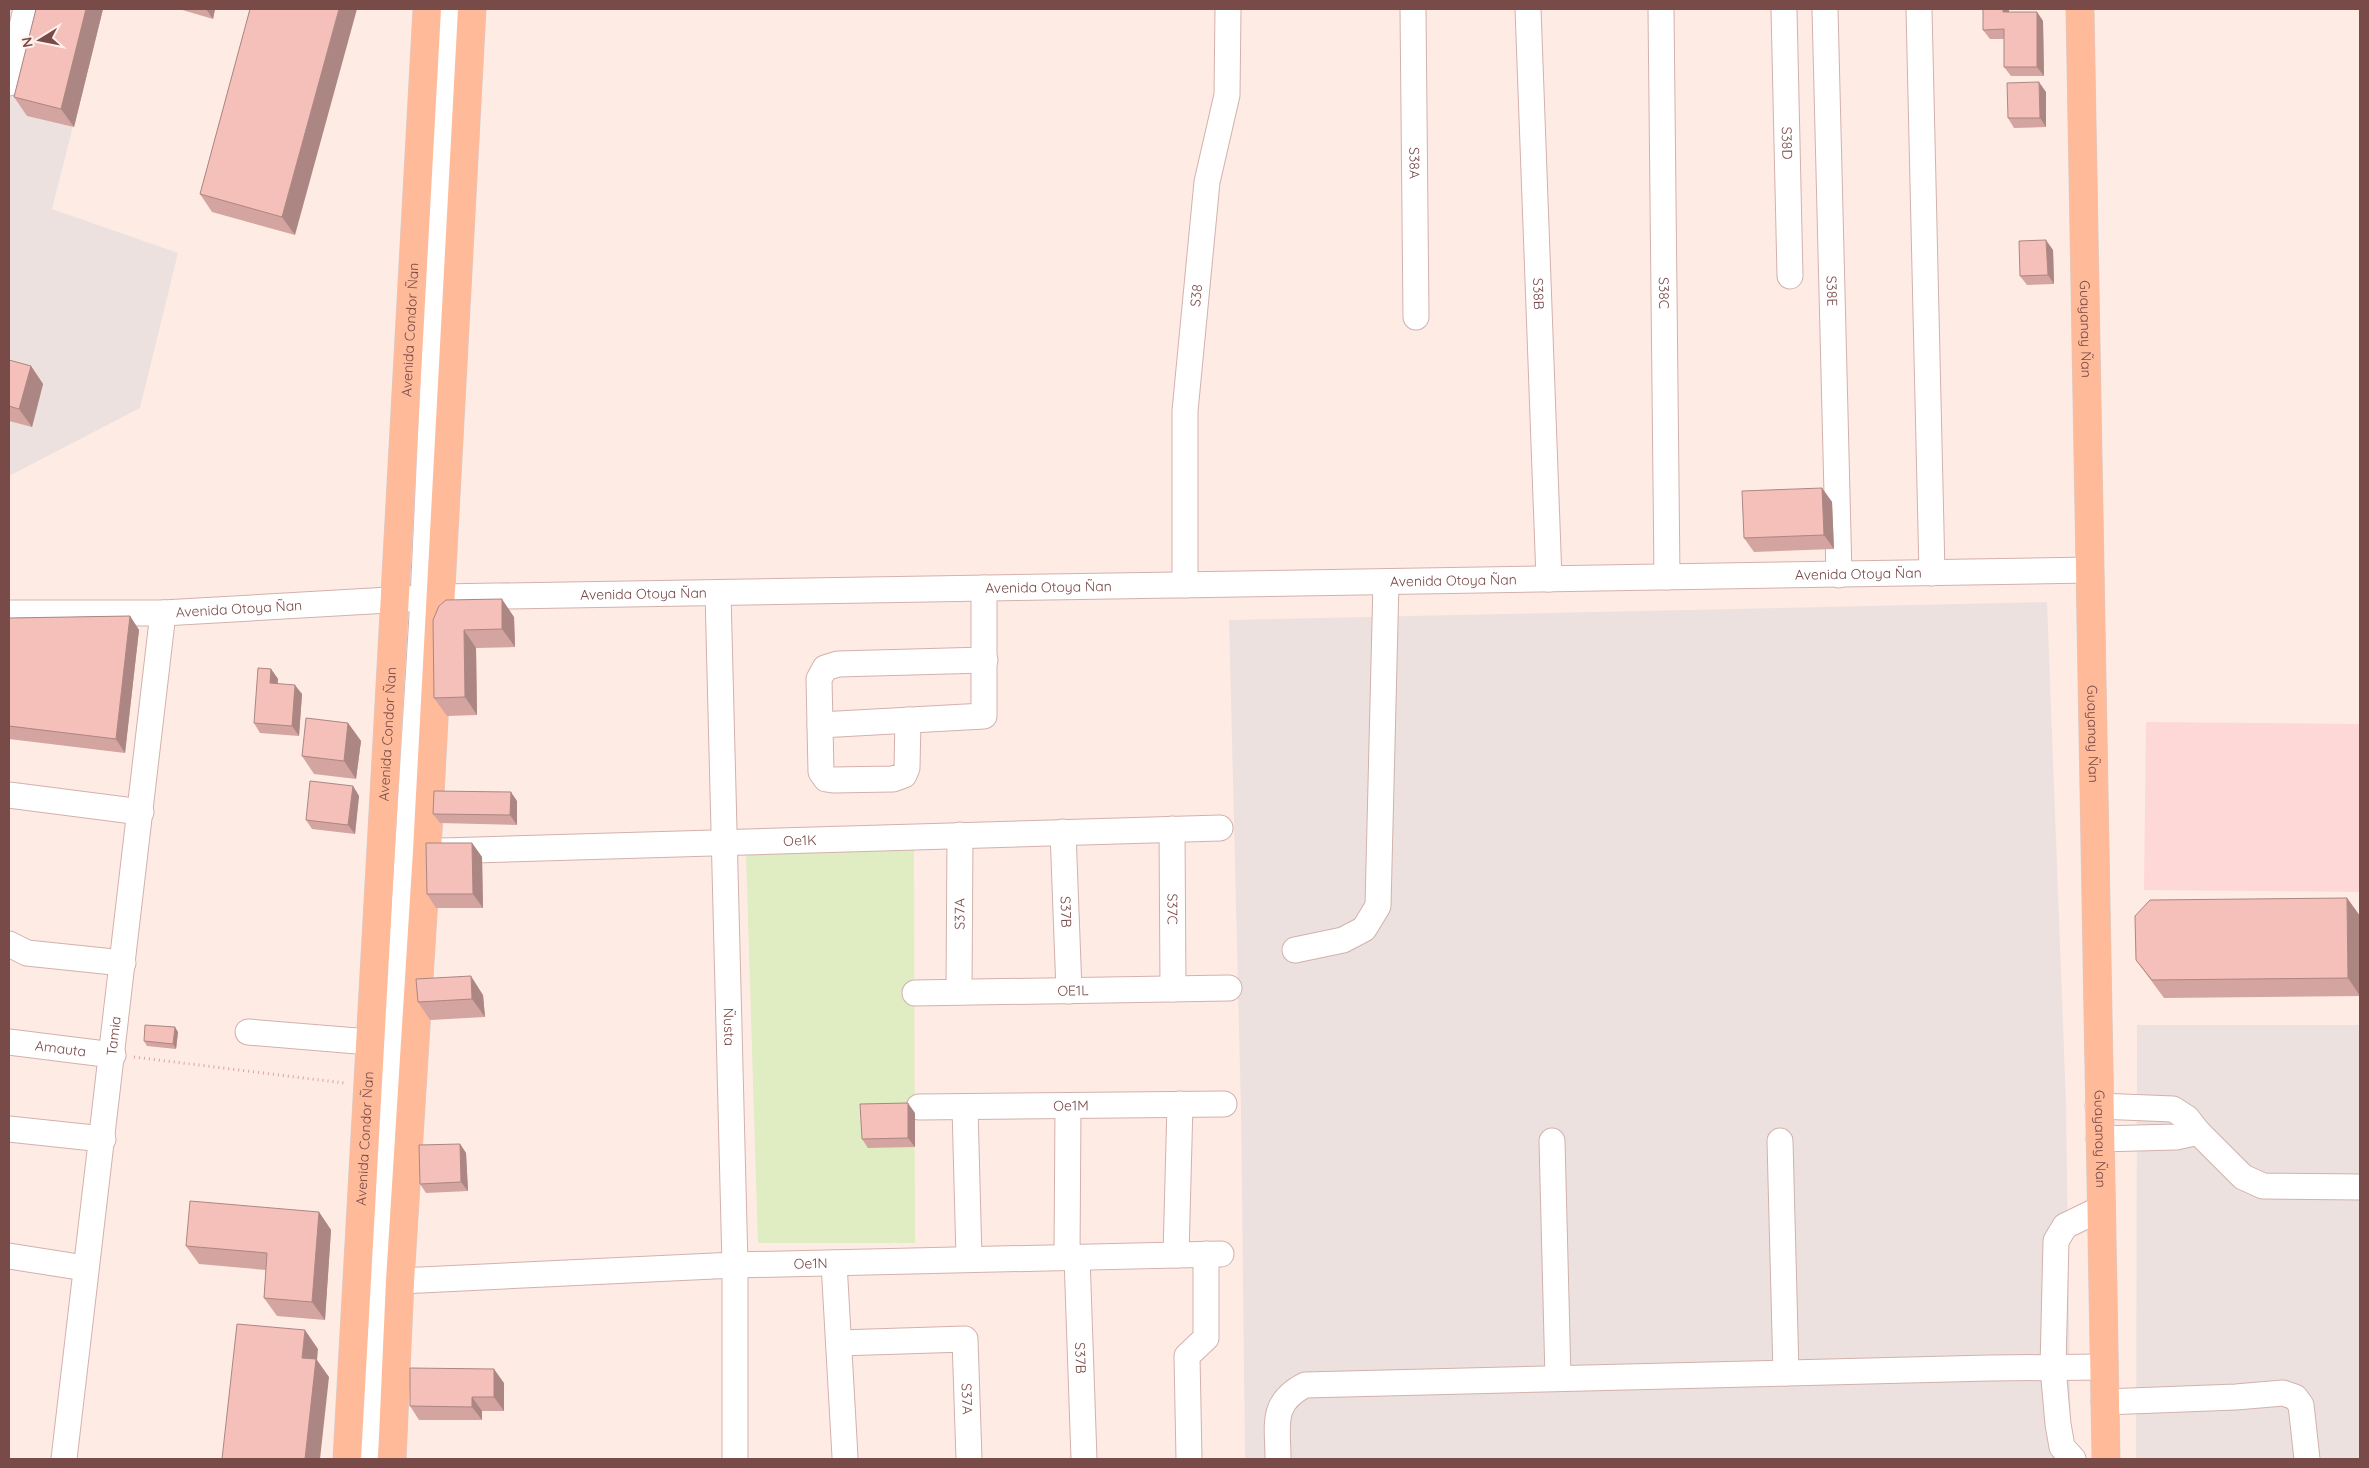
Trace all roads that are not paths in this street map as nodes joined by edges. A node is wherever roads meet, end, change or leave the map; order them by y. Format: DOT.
graph roads {
  1 [pos="26,9"];
  2 [pos="427,9"];
  3 [pos="450,9"];
  4 [pos="472,9"];
  5 [pos="1228,9"];
  6 [pos="1413,9"];
  7 [pos="1528,9"];
  8 [pos="1661,9"];
  9 [pos="1784,9"];
  10 [pos="1825,9"];
  11 [pos="1919,9"];
  12 [pos="2080,9"];
  13 [pos="9,83"];
  14 [pos="1790,276"];
  15 [pos="1416,317"];
  16 [pos="2089,570"];
  17 [pos="1932,573"];
  18 [pos="1839,575"];
  19 [pos="1667,577"];
  20 [pos="1549,579"];
  21 [pos="1386,582"];
  22 [pos="1185,585"];
  23 [pos="984,588"];
  24 [pos="718,593"];
  25 [pos="420,599"];
  26 [pos="9,613"];
  27 [pos="163,613"];
  28 [pos="984,660"];
  29 [pos="908,720"];
  30 [pos="820,725"];
  31 [pos="9,795"];
  32 [pos="140,812"];
  33 [pos="1178,824"];
  34 [pos="1220,828"];
  35 [pos="1063,832"];
  36 [pos="960,835"];
  37 [pos="724,842"];
  38 [pos="427,851"];
  39 [pos="9,944"];
  40 [pos="1295,950"];
  41 [pos="124,963"];
  42 [pos="1229,988"];
  43 [pos="1173,989"];
  44 [pos="1069,991"];
  45 [pos="959,992"];
  46 [pos="915,993"];
  47 [pos="248,1032"];
  48 [pos="9,1042"];
  49 [pos="369,1042"];
  50 [pos="113,1055"];
  51 [pos="1180,1104"];
  52 [pos="1224,1104"];
  53 [pos="1068,1106"];
  54 [pos="2098,1106"];
  55 [pos="965,1107"];
  56 [pos="919,1108"];
  57 [pos="9,1129"];
  58 [pos="2198,1132"];
  59 [pos="103,1139"];
  60 [pos="2099,1140"];
  61 [pos="1552,1141"];
  62 [pos="1780,1141"];
  63 [pos="2360,1187"];
  64 [pos="2100,1209"];
  65 [pos="1176,1255"];
  66 [pos="9,1256"];
  67 [pos="1072,1257"];
  68 [pos="969,1259"];
  69 [pos="834,1263"];
  70 [pos="735,1265"];
  71 [pos="85,1268"];
  72 [pos="400,1281"];
  73 [pos="839,1343"];
  74 [pos="376,1358"];
  75 [pos="2103,1367"];
  76 [pos="2053,1368"];
  77 [pos="1786,1373"];
  78 [pos="1558,1378"];
  79 [pos="2104,1402"];
  80 [pos="845,1457"];
  81 [pos="64,1459"];
  82 [pos="347,1459"];
  83 [pos="365,1459"];
  84 [pos="378,1459"];
  85 [pos="392,1459"];
  86 [pos="735,1459"];
  87 [pos="969,1459"];
  88 [pos="1084,1459"];
  89 [pos="1189,1459"];
  90 [pos="1278,1459"];
  91 [pos="2073,1459"];
  92 [pos="2106,1459"];
  93 [pos="2307,1459"];
  1 -- 13 [label="street"];
  2 -- 25 [label="main road, Avenida Condor Ñan"];
  3 -- 25 [label="street"];
  4 -- 25 [label="main road, Avenida Condor Ñan"];
  5 -- 22 [label="street, S38"];
  6 -- 15 [label="street, S38A"];
  7 -- 20 [label="street, S38B"];
  8 -- 19 [label="street, S38C"];
  9 -- 14 [label="street, S38D"];
  10 -- 18 [label="street, S38E"];
  11 -- 17 [label="street"];
  12 -- 16 [label="main road, Guayanay Ñan"];
  16 -- 17 [label="street, Avenida Otoya Ñan"];
  16 -- 54 [label="main road, Guayanay Ñan"];
  17 -- 18 [label="street, Avenida Otoya Ñan"];
  18 -- 19 [label="street, Avenida Otoya Ñan"];
  19 -- 20 [label="street, Avenida Otoya Ñan"];
  20 -- 21 [label="street, Avenida Otoya Ñan"];
  21 -- 22 [label="street, Avenida Otoya Ñan"];
  21 -- 40 [label="street"];
  22 -- 23 [label="street, Avenida Otoya Ñan"];
  23 -- 24 [label="street, Avenida Otoya Ñan"];
  23 -- 28 [label="street"];
  24 -- 25 [label="street, Avenida Otoya Ñan"];
  24 -- 37 [label="street, Ñusta"];
  25 -- 27 [label="street, Avenida Otoya Ñan"];
  25 -- 38 [label="main road, Avenida Condor Ñan"];
  25 -- 49 [label="main road, Avenida Condor Ñan"];
  25 -- 74 [label="street"];
  26 -- 27 [label="street, Avenida Otoya Ñan"];
  27 -- 32 [label="street, Tamia"];
  28 -- 29 [label="street"];
  28 -- 30 [label="street"];
  29 -- 30 [label="street"];
  29 -- 30 [label="street"];
  31 -- 32 [label="street"];
  32 -- 41 [label="street, Tamia"];
  33 -- 34 [label="street, Oe1K"];
  33 -- 35 [label="street, Oe1K"];
  33 -- 43 [label="street, S37C"];
  35 -- 36 [label="street, Oe1K"];
  35 -- 44 [label="street, S37B"];
  36 -- 37 [label="street, Oe1K"];
  36 -- 45 [label="street, S37A"];
  37 -- 38 [label="street, Oe1K"];
  37 -- 70 [label="street, Ñusta"];
  38 -- 72 [label="main road, Avenida Condor Ñan"];
  39 -- 41 [label="street"];
  41 -- 50 [label="street, Tamia"];
  42 -- 43 [label="street, OE1L"];
  43 -- 44 [label="street, OE1L"];
  44 -- 45 [label="street, OE1L"];
  45 -- 46 [label="street, OE1L"];
  47 -- 49 [label="street"];
  48 -- 50 [label="street, Amauta"];
  49 -- 82 [label="main road, Avenida Condor Ñan"];
  50 -- 59 [label="street, Tamia"];
  51 -- 52 [label="street, Oe1M"];
  51 -- 53 [label="street, Oe1M"];
  51 -- 65 [label="street"];
  53 -- 55 [label="street, Oe1M"];
  53 -- 67 [label="street, S37B"];
  54 -- 58 [label="street"];
  54 -- 60 [label="main road, Guayanay Ñan"];
  55 -- 56 [label="street, Oe1M"];
  55 -- 68 [label="street"];
  57 -- 59 [label="street"];
  58 -- 60 [label="street"];
  58 -- 63 [label="street"];
  59 -- 71 [label="street, Tamia"];
  60 -- 64 [label="main road, Guayanay Ñan"];
  61 -- 78 [label="street"];
  62 -- 77 [label="street"];
  64 -- 75 [label="main road, Guayanay Ñan"];
  64 -- 76 [label="street"];
  65 -- 67 [label="street, Oe1N"];
  65 -- 89 [label="street, Oe1N"];
  66 -- 71 [label="street"];
  67 -- 68 [label="street, Oe1N"];
  67 -- 88 [label="street, S37B"];
  68 -- 69 [label="street, Oe1N"];
  69 -- 70 [label="street, Oe1N"];
  69 -- 73 [label="street"];
  70 -- 72 [label="street, Oe1N"];
  70 -- 86 [label="street, Ñusta"];
  71 -- 81 [label="street, Tamia"];
  72 -- 85 [label="main road, Avenida Condor Ñan"];
  73 -- 80 [label="street"];
  73 -- 87 [label="street, S37A"];
  74 -- 83 [label="street"];
  74 -- 84 [label="street"];
  75 -- 76 [label="street"];
  75 -- 79 [label="main road, Guayanay Ñan"];
  76 -- 77 [label="street"];
  76 -- 91 [label="street"];
  77 -- 78 [label="street"];
  78 -- 90 [label="street"];
  79 -- 92 [label="main road, Guayanay Ñan"];
  79 -- 93 [label="street"];
}
